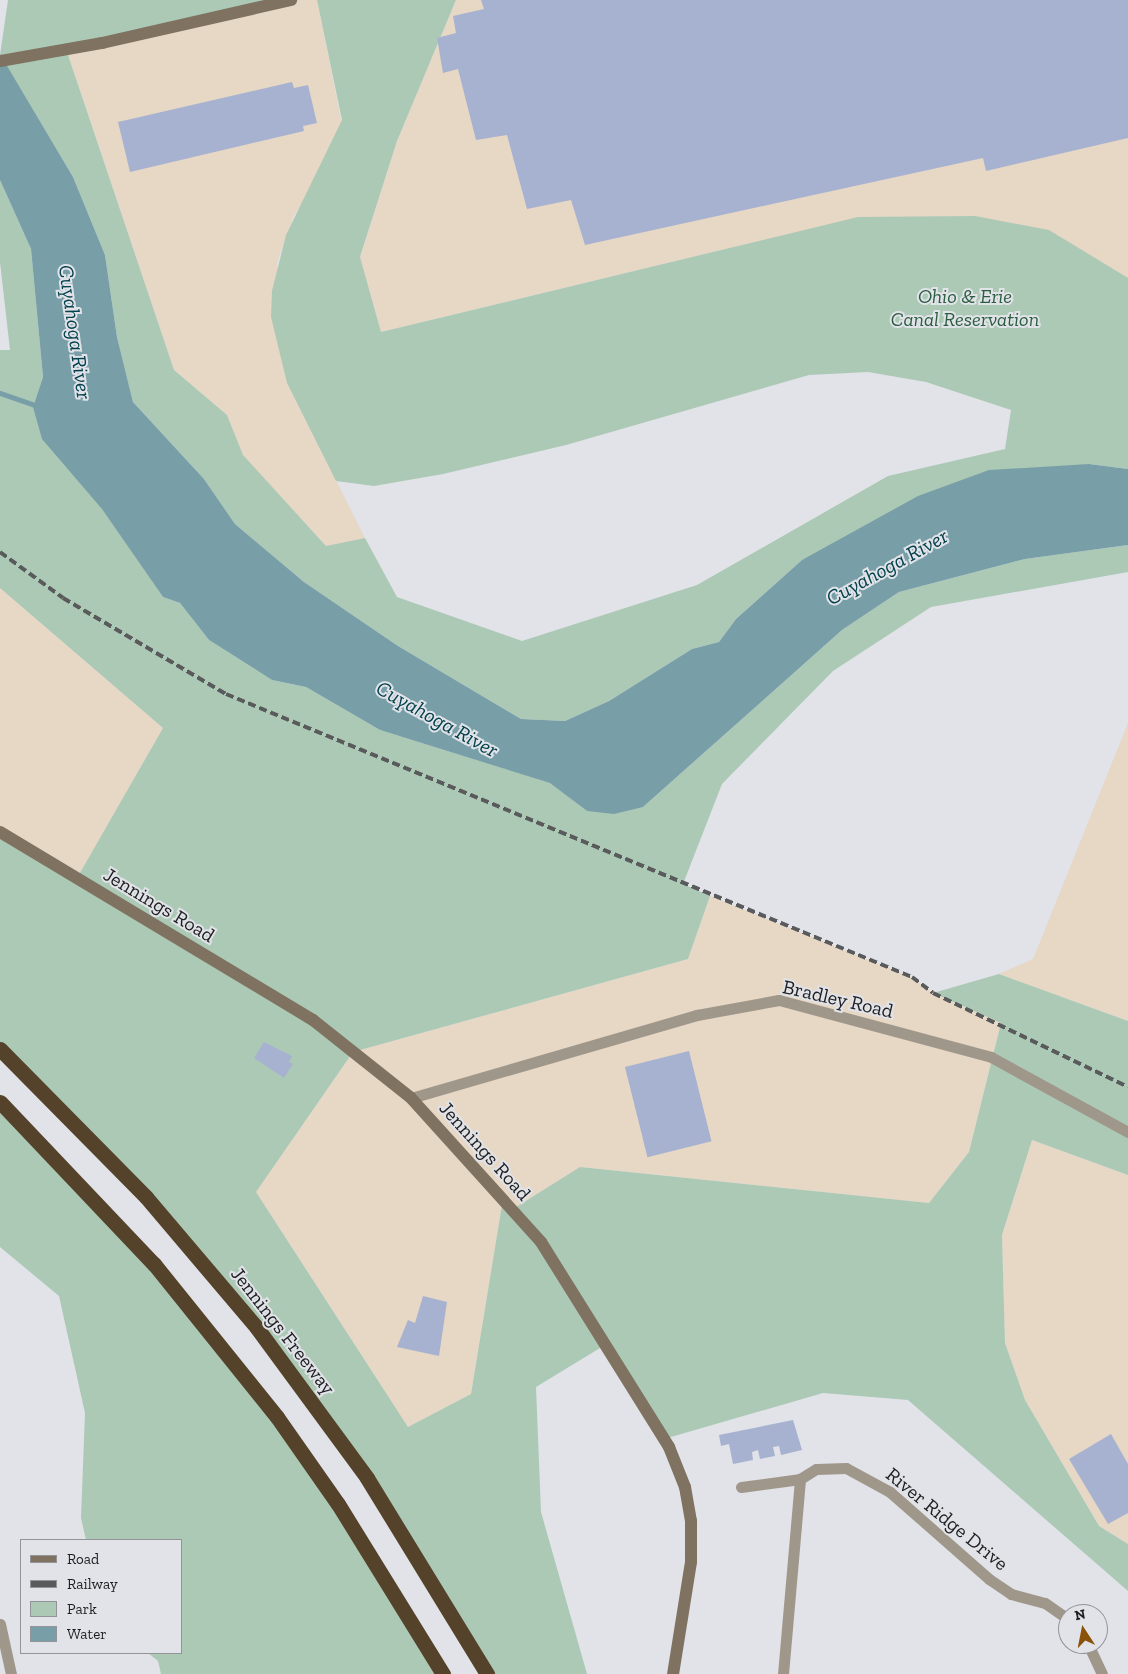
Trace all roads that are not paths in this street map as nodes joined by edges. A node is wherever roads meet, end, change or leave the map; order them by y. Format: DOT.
graph roads {
  1 [pos="291,0"];
  2 [pos="0,61"];
  3 [pos="0,832"];
  4 [pos="0,1049"];
  5 [pos="411,1098"];
  6 [pos="0,1102"];
  7 [pos="1128,1132"];
  8 [pos="800,1479"];
  9 [pos="741,1487"];
  10 [pos="1058,1611"];
  11 [pos="0,1624"];
  12 [pos="1093,1654"];
  13 [pos="10,1674"];
  14 [pos="443,1674"];
  15 [pos="487,1674"];
  16 [pos="673,1674"];
  17 [pos="783,1674"];
  18 [pos="1102,1674"];
  1 -- 2 [label="street"];
  3 -- 5 [label="street, Jennings Road"];
  4 -- 15 [label="highway, Jennings Freeway"];
  5 -- 7 [label="street, Bradley Road"];
  5 -- 16 [label="street, Jennings Road"];
  6 -- 14 [label="highway"];
  8 -- 9 [label="street, River Ridge Drive"];
  8 -- 10 [label="street, River Ridge Drive"];
  8 -- 17 [label="street"];
  11 -- 13 [label="street"];
  12 -- 18 [label="street"];
}
